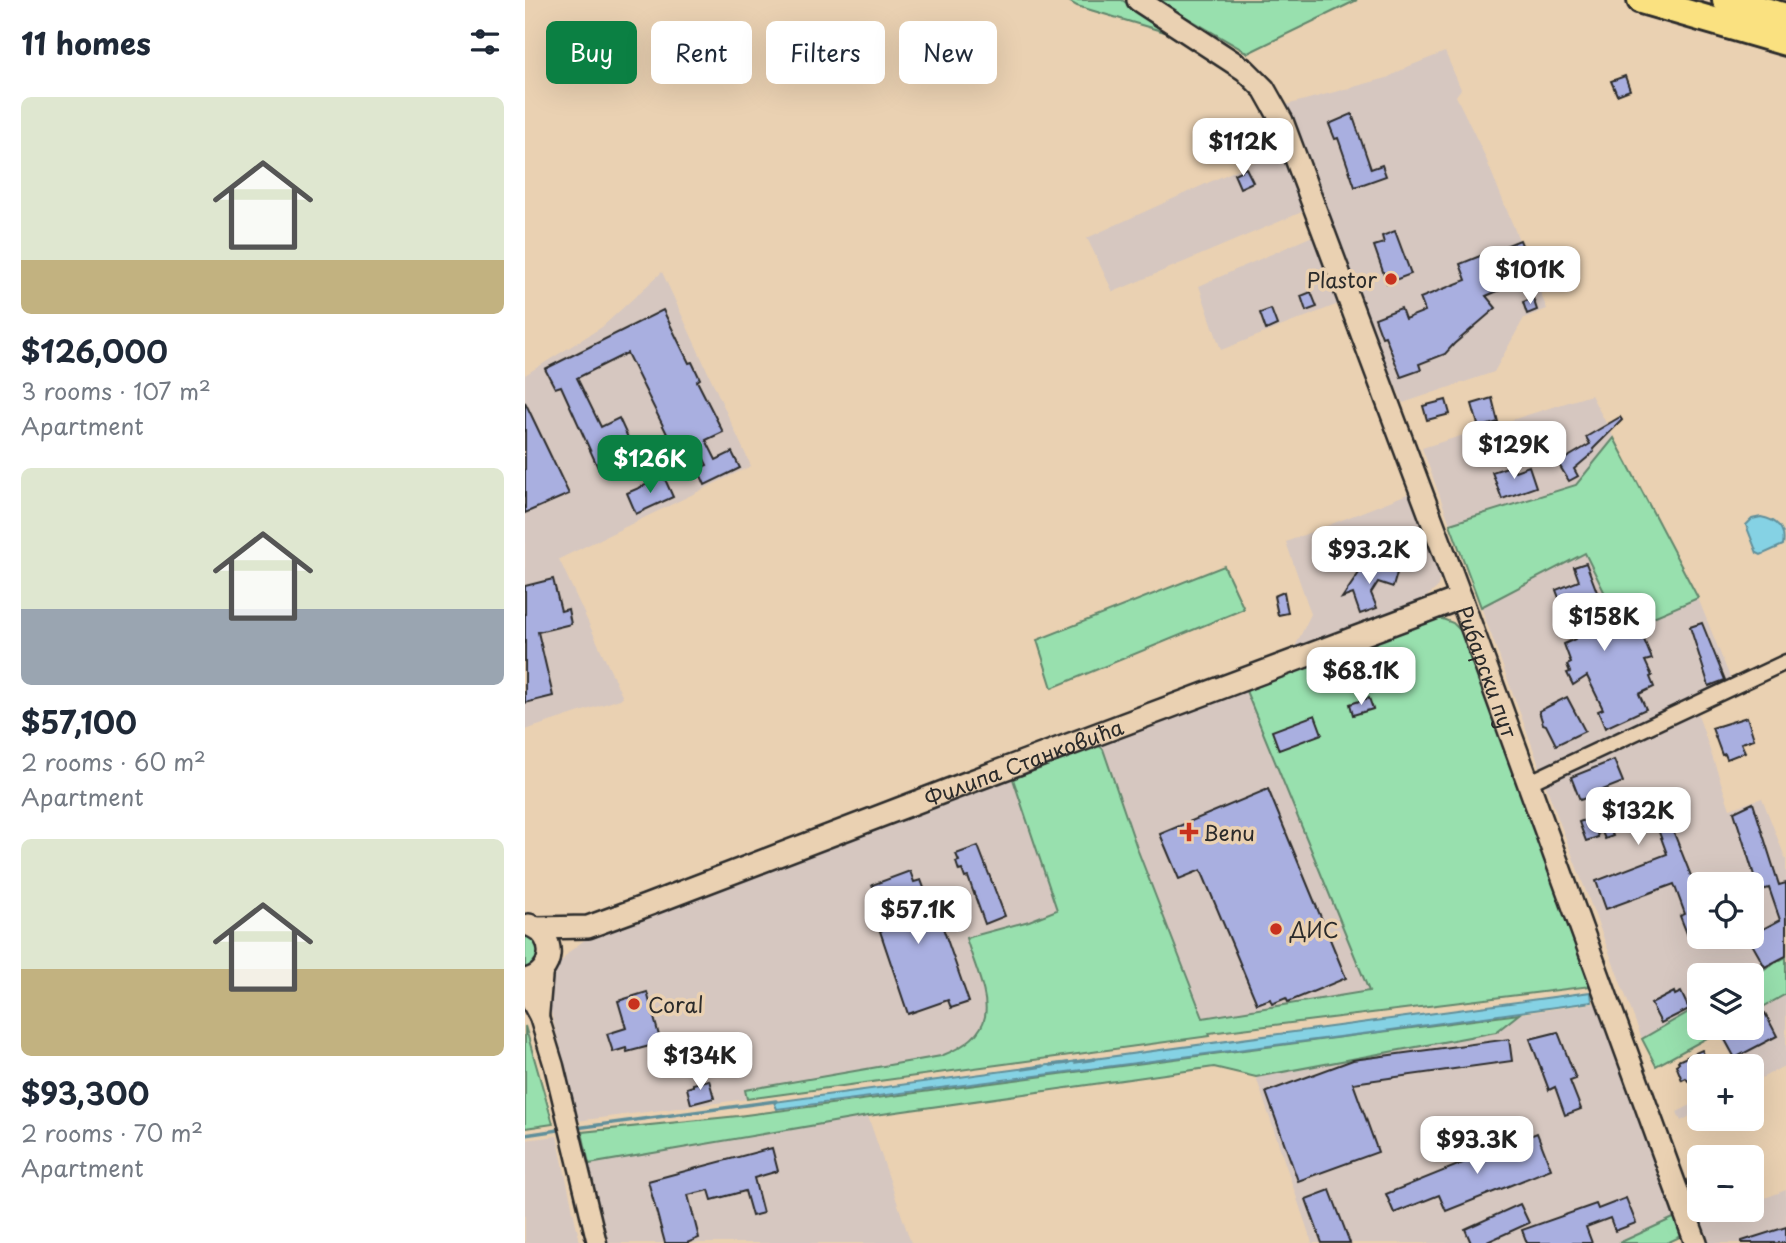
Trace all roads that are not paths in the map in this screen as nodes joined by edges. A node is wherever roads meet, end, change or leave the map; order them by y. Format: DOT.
graph roads {
  1 [pos="1138,0"];
  2 [pos="1641,0"];
  3 [pos="1726,0"];
  4 [pos="1786,17"];
  5 [pos="1786,42"];
  6 [pos="1461,598"];
  7 [pos="1786,662"];
  8 [pos="1528,783"];
  9 [pos="529,923"];
  10 [pos="588,927"];
  11 [pos="539,970"];
  12 [pos="525,991"];
  13 [pos="538,1017"];
  14 [pos="597,1243"];
  15 [pos="1696,1243"];
  1 -- 6 [label="main road, Рибарски пут"];
  2 -- 5 [label="highway"];
  3 -- 4 [label="highway"];
  6 -- 8 [label="main road, Рибарски пут"];
  6 -- 10 [label="main road, Филипа Станковића"];
  7 -- 8 [label="street"];
  8 -- 15 [label="main road, Рибарски пут"];
  9 -- 10 [label="main road, Филипа Станковића"];
  9 -- 11 [label="main road"];
  10 -- 11 [label="main road, Филипа Станковића"];
  11 -- 13 [label="street"];
  12 -- 13 [label="street"];
  13 -- 14 [label="street"];
}
